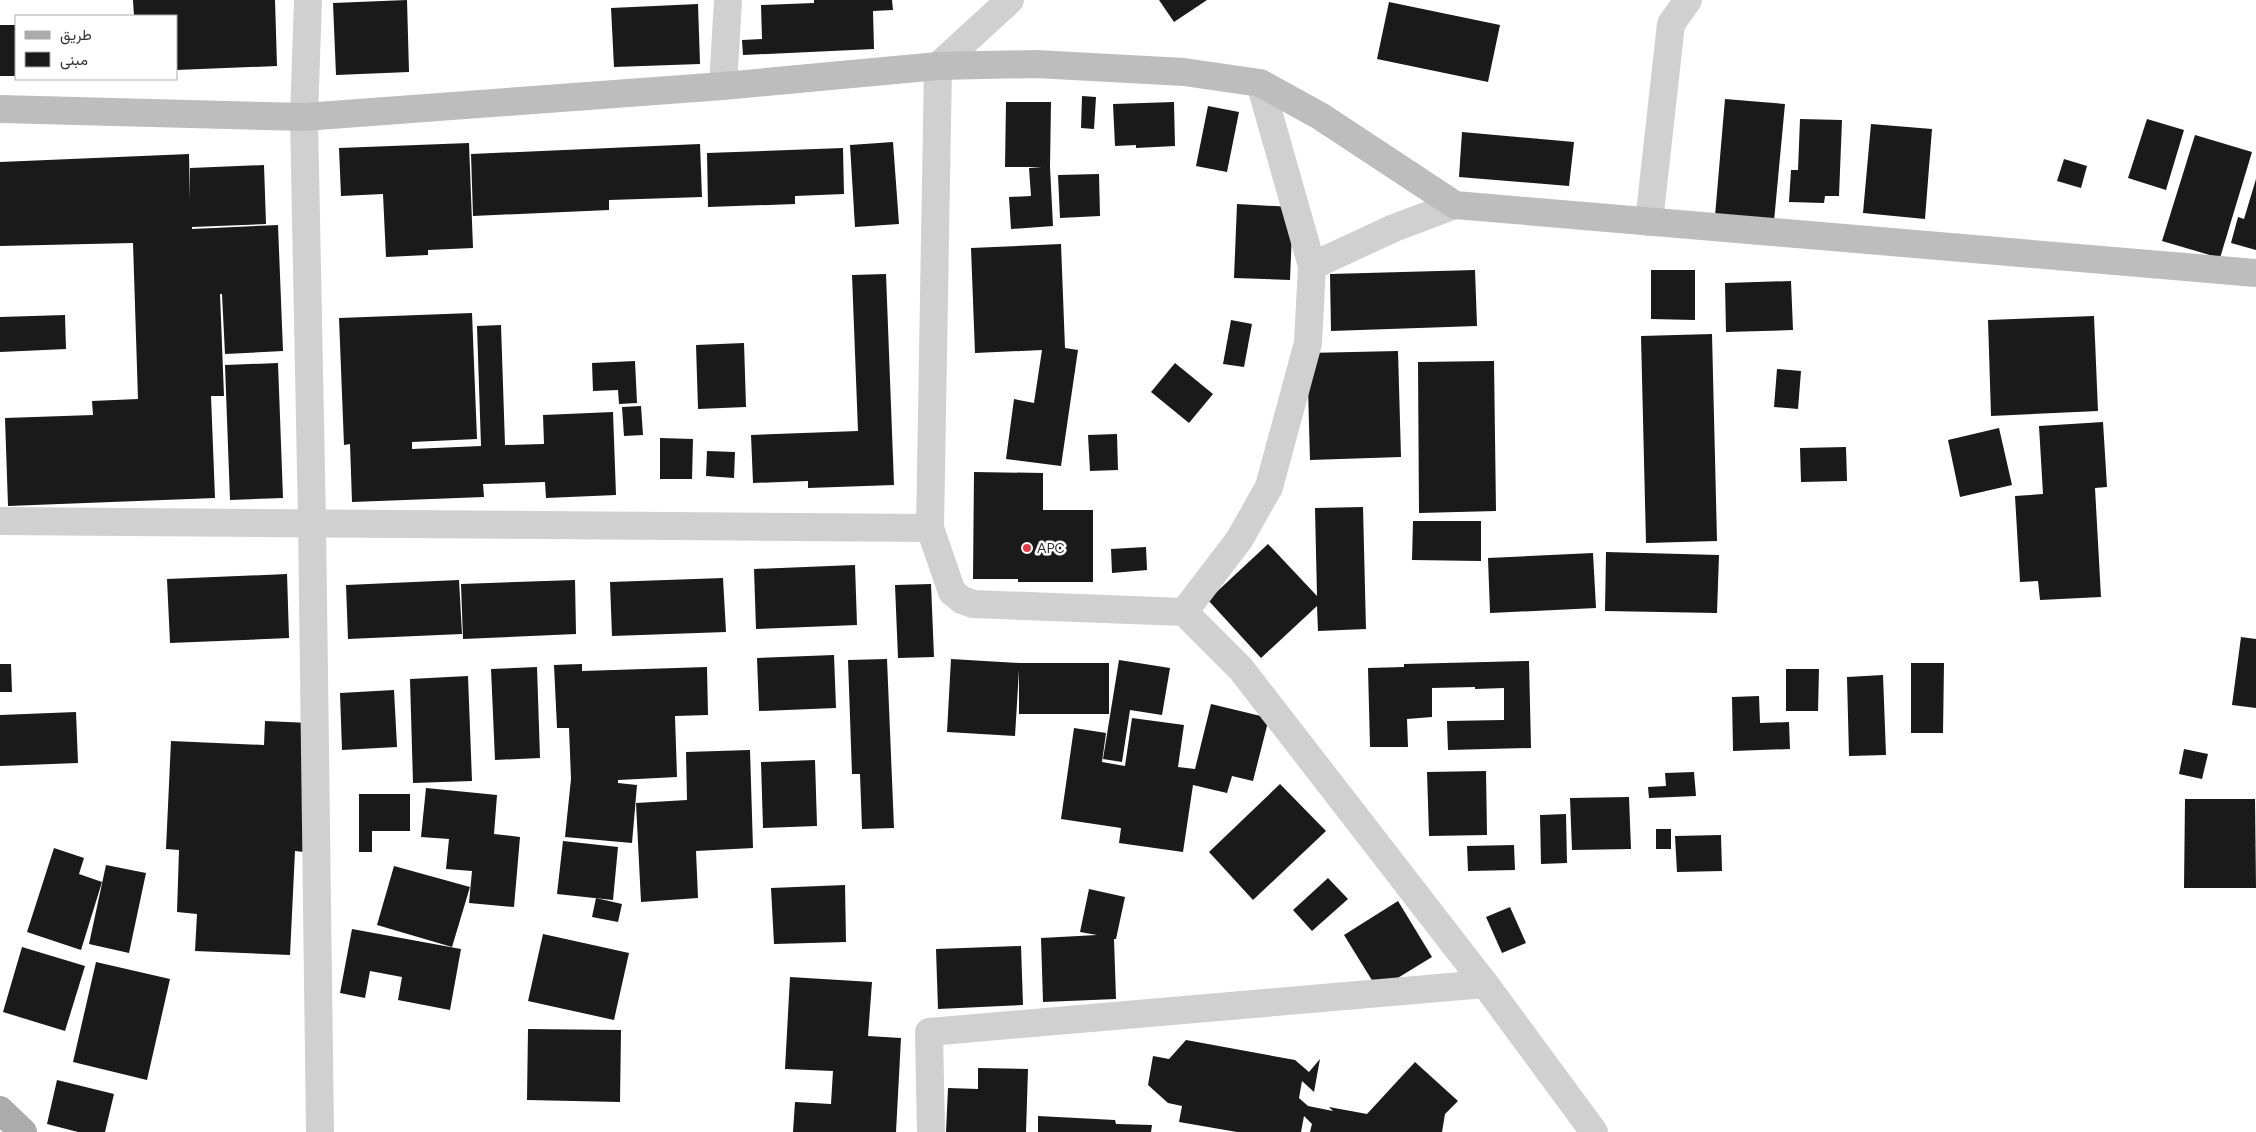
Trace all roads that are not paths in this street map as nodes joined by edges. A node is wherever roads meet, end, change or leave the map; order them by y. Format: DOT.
graph roads {
  1 [pos="308,0"];
  2 [pos="728,0"];
  3 [pos="1010,0"];
  4 [pos="1688,0"];
  5 [pos="938,66"];
  6 [pos="1260,83"];
  7 [pos="723,86"];
  8 [pos="0,109"];
  9 [pos="304,117"];
  10 [pos="1455,205"];
  11 [pos="1649,222"];
  12 [pos="1312,266"];
  13 [pos="2256,273"];
  14 [pos="0,521"];
  15 [pos="312,522"];
  16 [pos="930,528"];
  17 [pos="1184,612"];
  18 [pos="1485,984"];
  19 [pos="0,1110"];
  20 [pos="23,1132"];
  21 [pos="320,1132"];
  22 [pos="931,1132"];
  23 [pos="1594,1132"];
  1 -- 9 [label="street"];
  2 -- 7 [label="street"];
  3 -- 5 [label="street"];
  4 -- 11 [label="street"];
  5 -- 6 [label="main road"];
  5 -- 7 [label="main road"];
  5 -- 16 [label="street"];
  6 -- 10 [label="main road"];
  6 -- 12 [label="street"];
  7 -- 9 [label="main road"];
  8 -- 9 [label="main road"];
  9 -- 15 [label="street"];
  10 -- 11 [label="main road"];
  10 -- 12 [label="street"];
  11 -- 13 [label="main road"];
  12 -- 17 [label="street"];
  14 -- 15 [label="street"];
  15 -- 16 [label="street"];
  15 -- 21 [label="street"];
  16 -- 17 [label="street"];
  17 -- 18 [label="street"];
  18 -- 22 [label="street"];
  18 -- 23 [label="street"];
  19 -- 20 [label="main road"];
}
